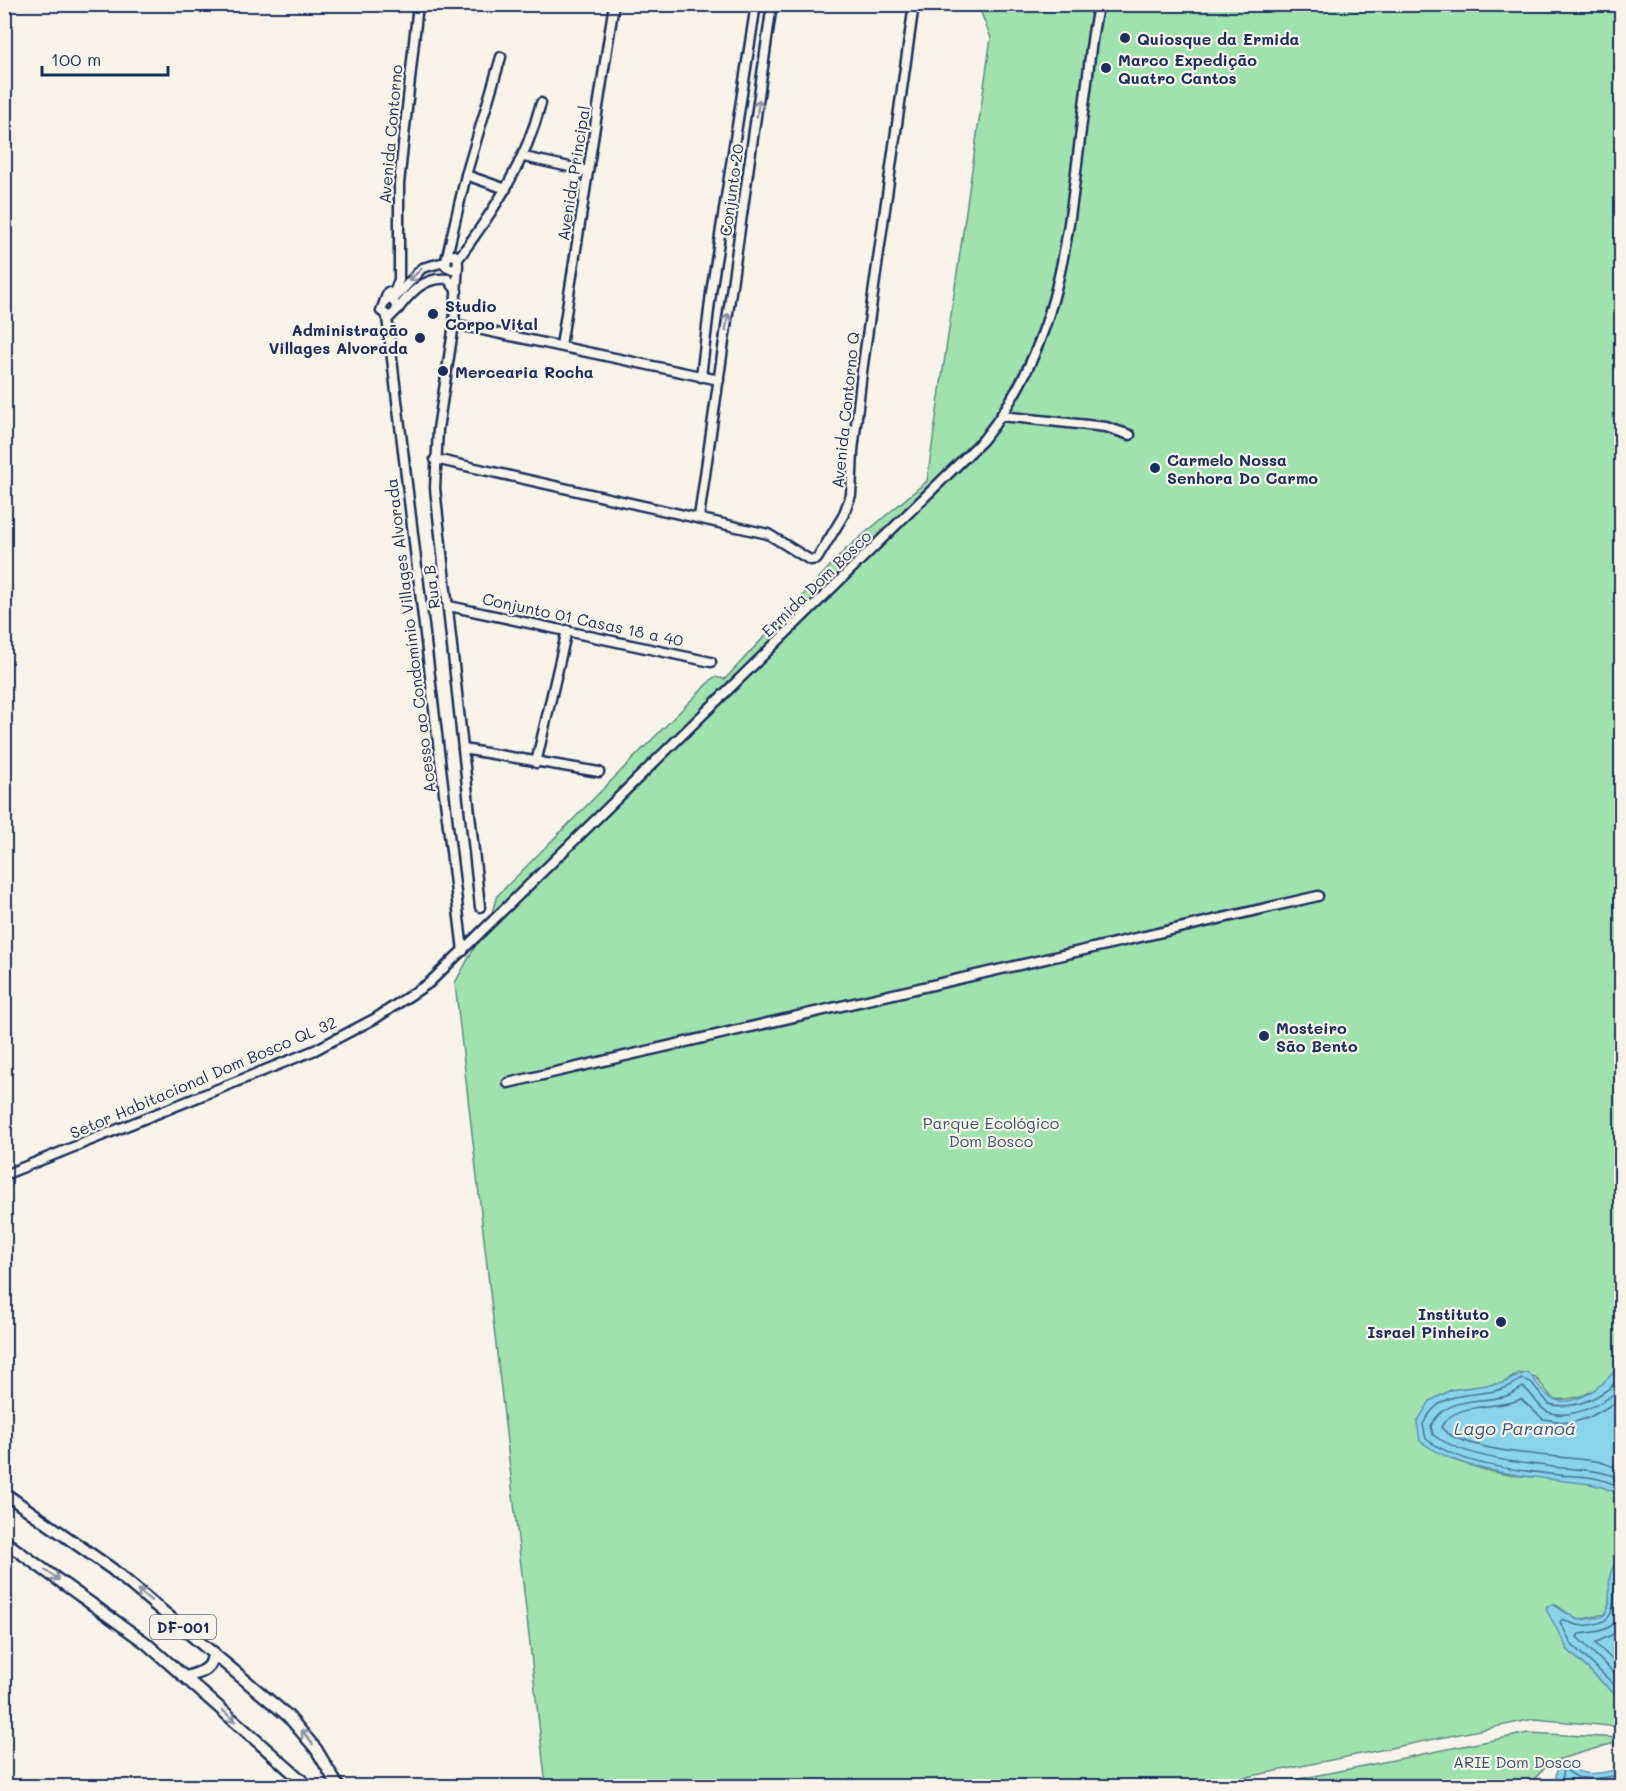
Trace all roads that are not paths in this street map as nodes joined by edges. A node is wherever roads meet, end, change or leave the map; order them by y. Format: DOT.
graph roads {
  1 [pos="418,4"];
  2 [pos="614,4"];
  3 [pos="756,4"];
  4 [pos="770,4"];
  5 [pos="914,4"];
  6 [pos="1099,4"];
  7 [pos="1104,4"];
  8 [pos="1096,16"];
  9 [pos="501,57"];
  10 [pos="541,103"];
  11 [pos="524,157"];
  12 [pos="588,171"];
  13 [pos="466,175"];
  14 [pos="506,189"];
  15 [pos="444,261"];
  16 [pos="457,264"];
  17 [pos="444,279"];
  18 [pos="457,292"];
  19 [pos="392,302"];
  20 [pos="387,317"];
  21 [pos="454,324"];
  22 [pos="561,346"];
  23 [pos="701,377"];
  24 [pos="719,380"];
  25 [pos="1001,416"];
  26 [pos="1130,435"];
  27 [pos="435,459"];
  28 [pos="699,517"];
  29 [pos="449,606"];
  30 [pos="567,630"];
  31 [pos="711,662"];
  32 [pos="463,749"];
  33 [pos="536,763"];
  34 [pos="599,772"];
  35 [pos="1318,896"];
  36 [pos="480,907"];
  37 [pos="464,951"];
  38 [pos="508,1083"];
  39 [pos="4,1175"];
  40 [pos="4,1493"];
  41 [pos="4,1541"];
  42 [pos="213,1652"];
  43 [pos="186,1677"];
  44 [pos="308,1786"];
  45 [pos="338,1786"];
  1 -- 19 [label="street, Avenida Contorno"];
  2 -- 12 [label="street, Avenida Principal"];
  3 -- 23 [label="street, Conjunto 20"];
  24 -- 4 [label="street, Conjunto 20, one-way"];
  5 -- 28 [label="street, Avenida Contorno Q"];
  6 -- 8 [label="street, Ermida Dom Bosco"];
  7 -- 8 [label="street"];
  8 -- 25 [label="street, Ermida Dom Bosco"];
  9 -- 13 [label="street"];
  10 -- 11 [label="street"];
  11 -- 12 [label="street"];
  11 -- 14 [label="street"];
  12 -- 22 [label="street, Avenida Principal"];
  13 -- 14 [label="street"];
  13 -- 15 [label="street"];
  14 -- 16 [label="street"];
  15 -- 16 [label="street"];
  15 -- 17 [label="street"];
  15 -- 19 [label="street, one-way"];
  16 -- 17 [label="street"];
  16 -- 18 [label="street, Rua B"];
  17 -- 18 [label="street"];
  17 -- 19 [label="street"];
  18 -- 21 [label="street, Rua B"];
  19 -- 20 [label="street"];
  19 -- 20 [label="street, Acesso ao Condomínio Villages Alvorada"];
  20 -- 37 [label="street, Acesso ao Condomínio Villages Alvorada"];
  21 -- 22 [label="street"];
  21 -- 27 [label="street, Rua B"];
  22 -- 23 [label="street"];
  23 -- 24 [label="street"];
  24 -- 28 [label="street, Conjunto 20"];
  25 -- 26 [label="street"];
  25 -- 37 [label="street, Ermida Dom Bosco"];
  27 -- 28 [label="street, Avenida Contorno Q"];
  27 -- 29 [label="street, Rua B"];
  29 -- 30 [label="street, Conjunto 01 Casas 18 a 40"];
  29 -- 32 [label="street, Rua B"];
  30 -- 31 [label="street, Conjunto 01 Casas 18 a 40"];
  30 -- 33 [label="street"];
  32 -- 33 [label="street"];
  32 -- 36 [label="street, Rua B"];
  33 -- 34 [label="street"];
  35 -- 38 [label="street"];
  37 -- 39 [label="street, Setor Habitacional Dom Bosco QL 32"];
  42 -- 40 [label="main road, DF-001, one-way"];
  41 -- 43 [label="main road, DF-001, one-way"];
  42 -- 43 [label="main road"];
  45 -- 42 [label="main road, DF-001, one-way"];
  43 -- 44 [label="main road, DF-001, one-way"];
}
